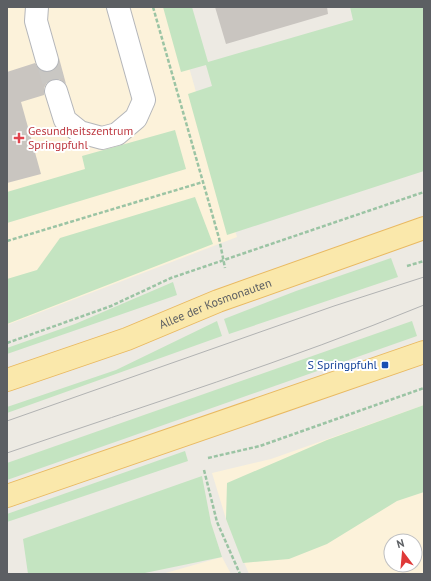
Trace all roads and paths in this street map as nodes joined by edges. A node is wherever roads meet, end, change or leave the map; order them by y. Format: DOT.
graph roads {
  1 [pos="37,7"];
  2 [pos="118,7"];
  3 [pos="153,7"];
  4 [pos="47,60"];
  5 [pos="56,91"];
  6 [pos="203,182"];
  7 [pos="424,192"];
  8 [pos="424,228"];
  9 [pos="7,241"];
  10 [pos="224,260"];
  11 [pos="424,260"];
  12 [pos="407,266"];
  13 [pos="226,275"];
  14 [pos="7,343"];
  15 [pos="424,352"];
  16 [pos="7,380"];
  17 [pos="424,388"];
  18 [pos="260,446"];
  19 [pos="204,470"];
  20 [pos="7,496"];
  21 [pos="240,574"];
  1 -- 4 [label="lane"];
  2 -- 5 [label="lane"];
  3 -- 6 [label="path"];
  6 -- 9 [label="path"];
  6 -- 10 [label="path"];
  7 -- 10 [label="path"];
  8 -- 16 [label="main road, Allee der Kosmonauten"];
  10 -- 13 [label="path"];
  10 -- 14 [label="path"];
  11 -- 12 [label="path"];
  15 -- 20 [label="main road"];
  17 -- 18 [label="path"];
  19 -- 21 [label="path"];
}
